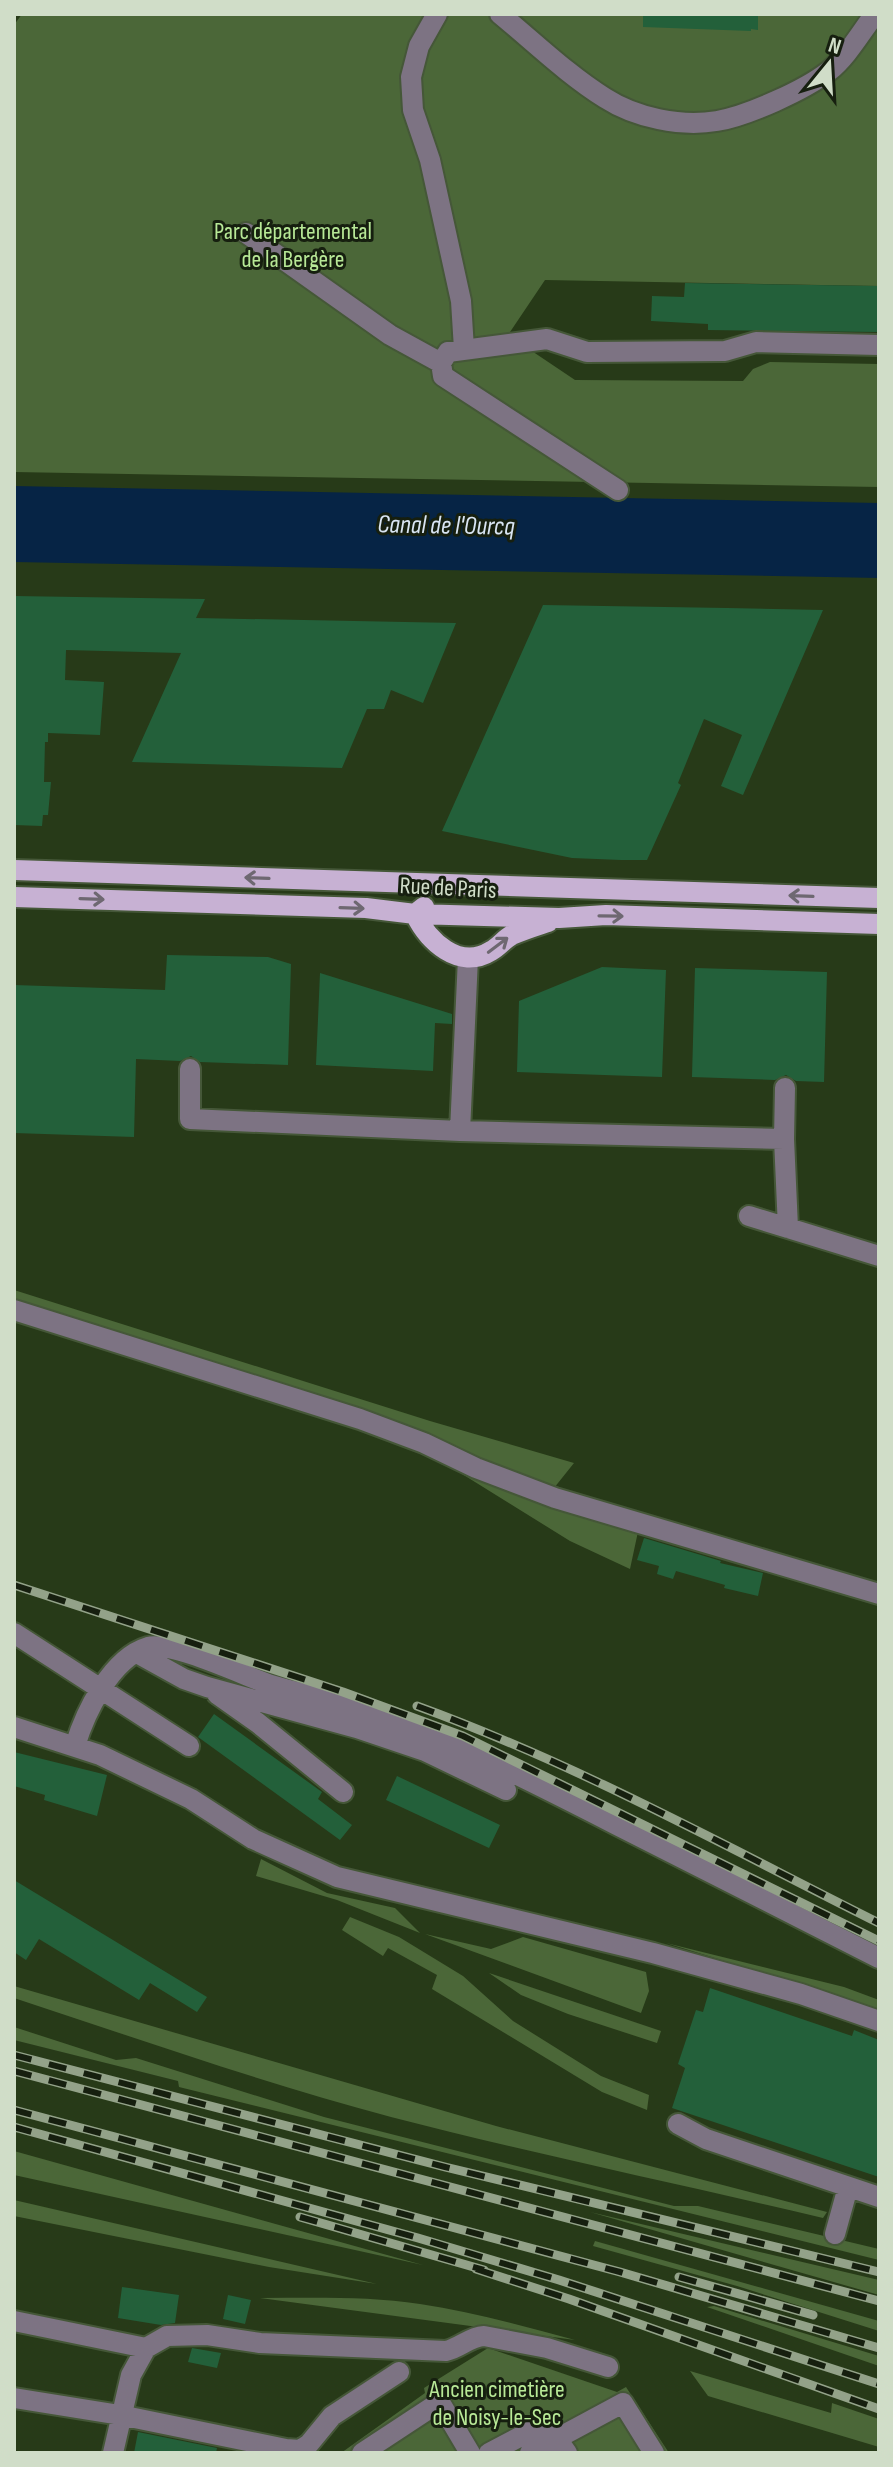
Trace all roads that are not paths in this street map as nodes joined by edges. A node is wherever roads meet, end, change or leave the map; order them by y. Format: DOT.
graph roads {
  1 [pos="437,14"];
  2 [pos="500,14"];
  3 [pos="875,14"];
  4 [pos="246,233"];
  5 [pos="879,345"];
  6 [pos="464,349"];
  7 [pos="441,363"];
  8 [pos="618,490"];
  9 [pos="14,870"];
  10 [pos="587,889"];
  11 [pos="14,897"];
  12 [pos="879,898"];
  13 [pos="415,914"];
  14 [pos="559,918"];
  15 [pos="879,924"];
  16 [pos="468,958"];
  17 [pos="190,1069"];
  18 [pos="785,1088"];
  19 [pos="460,1131"];
  20 [pos="784,1139"];
  21 [pos="749,1216"];
  22 [pos="788,1228"];
  23 [pos="879,1256"];
  24 [pos="14,1310"];
  25 [pos="879,1594"];
  26 [pos="14,1633"];
  27 [pos="137,1653"];
  28 [pos="207,1687"];
  29 [pos="100,1689"];
  30 [pos="14,1727"];
  31 [pos="75,1746"];
  32 [pos="189,1746"];
  33 [pos="506,1790"];
  34 [pos="343,1792"];
  35 [pos="879,1958"];
  36 [pos="879,2021"];
  37 [pos="678,2124"];
  38 [pos="848,2187"];
  39 [pos="879,2197"];
  40 [pos="835,2234"];
  41 [pos="14,2321"];
  42 [pos="146,2348"];
  43 [pos="608,2367"];
  44 [pos="399,2372"];
  45 [pos="14,2398"];
  46 [pos="120,2415"];
  47 [pos="562,2446"];
  48 [pos="463,2450"];
  49 [pos="113,2453"];
  50 [pos="362,2453"];
  51 [pos="489,2453"];
  52 [pos="530,2453"];
  53 [pos="654,2453"];
  1 -- 6 [label="street"];
  2 -- 3 [label="street"];
  4 -- 7 [label="street"];
  5 -- 6 [label="street"];
  6 -- 7 [label="street"];
  7 -- 8 [label="street"];
  10 -- 9 [label="main road, Rue de Paris, one-way"];
  12 -- 10 [label="main road, Rue de Paris, one-way"];
  10 -- 13 [label="main road"];
  11 -- 13 [label="main road, Rue de Paris, one-way"];
  13 -- 14 [label="main road, Rue de Paris"];
  13 -- 16 [label="main road"];
  14 -- 15 [label="main road, Rue de Paris, one-way"];
  16 -- 14 [label="main road, one-way"];
  16 -- 19 [label="street"];
  17 -- 19 [label="street"];
  18 -- 20 [label="street"];
  19 -- 20 [label="street"];
  20 -- 22 [label="street"];
  21 -- 22 [label="street"];
  22 -- 23 [label="street"];
  24 -- 25 [label="street"];
  26 -- 29 [label="street"];
  27 -- 28 [label="street"];
  27 -- 29 [label="street"];
  27 -- 35 [label="street"];
  28 -- 33 [label="street"];
  28 -- 34 [label="street"];
  29 -- 31 [label="street"];
  29 -- 32 [label="street"];
  30 -- 31 [label="street"];
  31 -- 36 [label="street"];
  37 -- 38 [label="street"];
  38 -- 39 [label="street"];
  38 -- 40 [label="street"];
  41 -- 42 [label="street"];
  42 -- 43 [label="street"];
  42 -- 46 [label="street"];
  44 -- 46 [label="street"];
  45 -- 46 [label="street"];
  46 -- 49 [label="street"];
  47 -- 51 [label="street"];
  47 -- 52 [label="street"];
  47 -- 53 [label="street"];
  48 -- 50 [label="street"];
}
